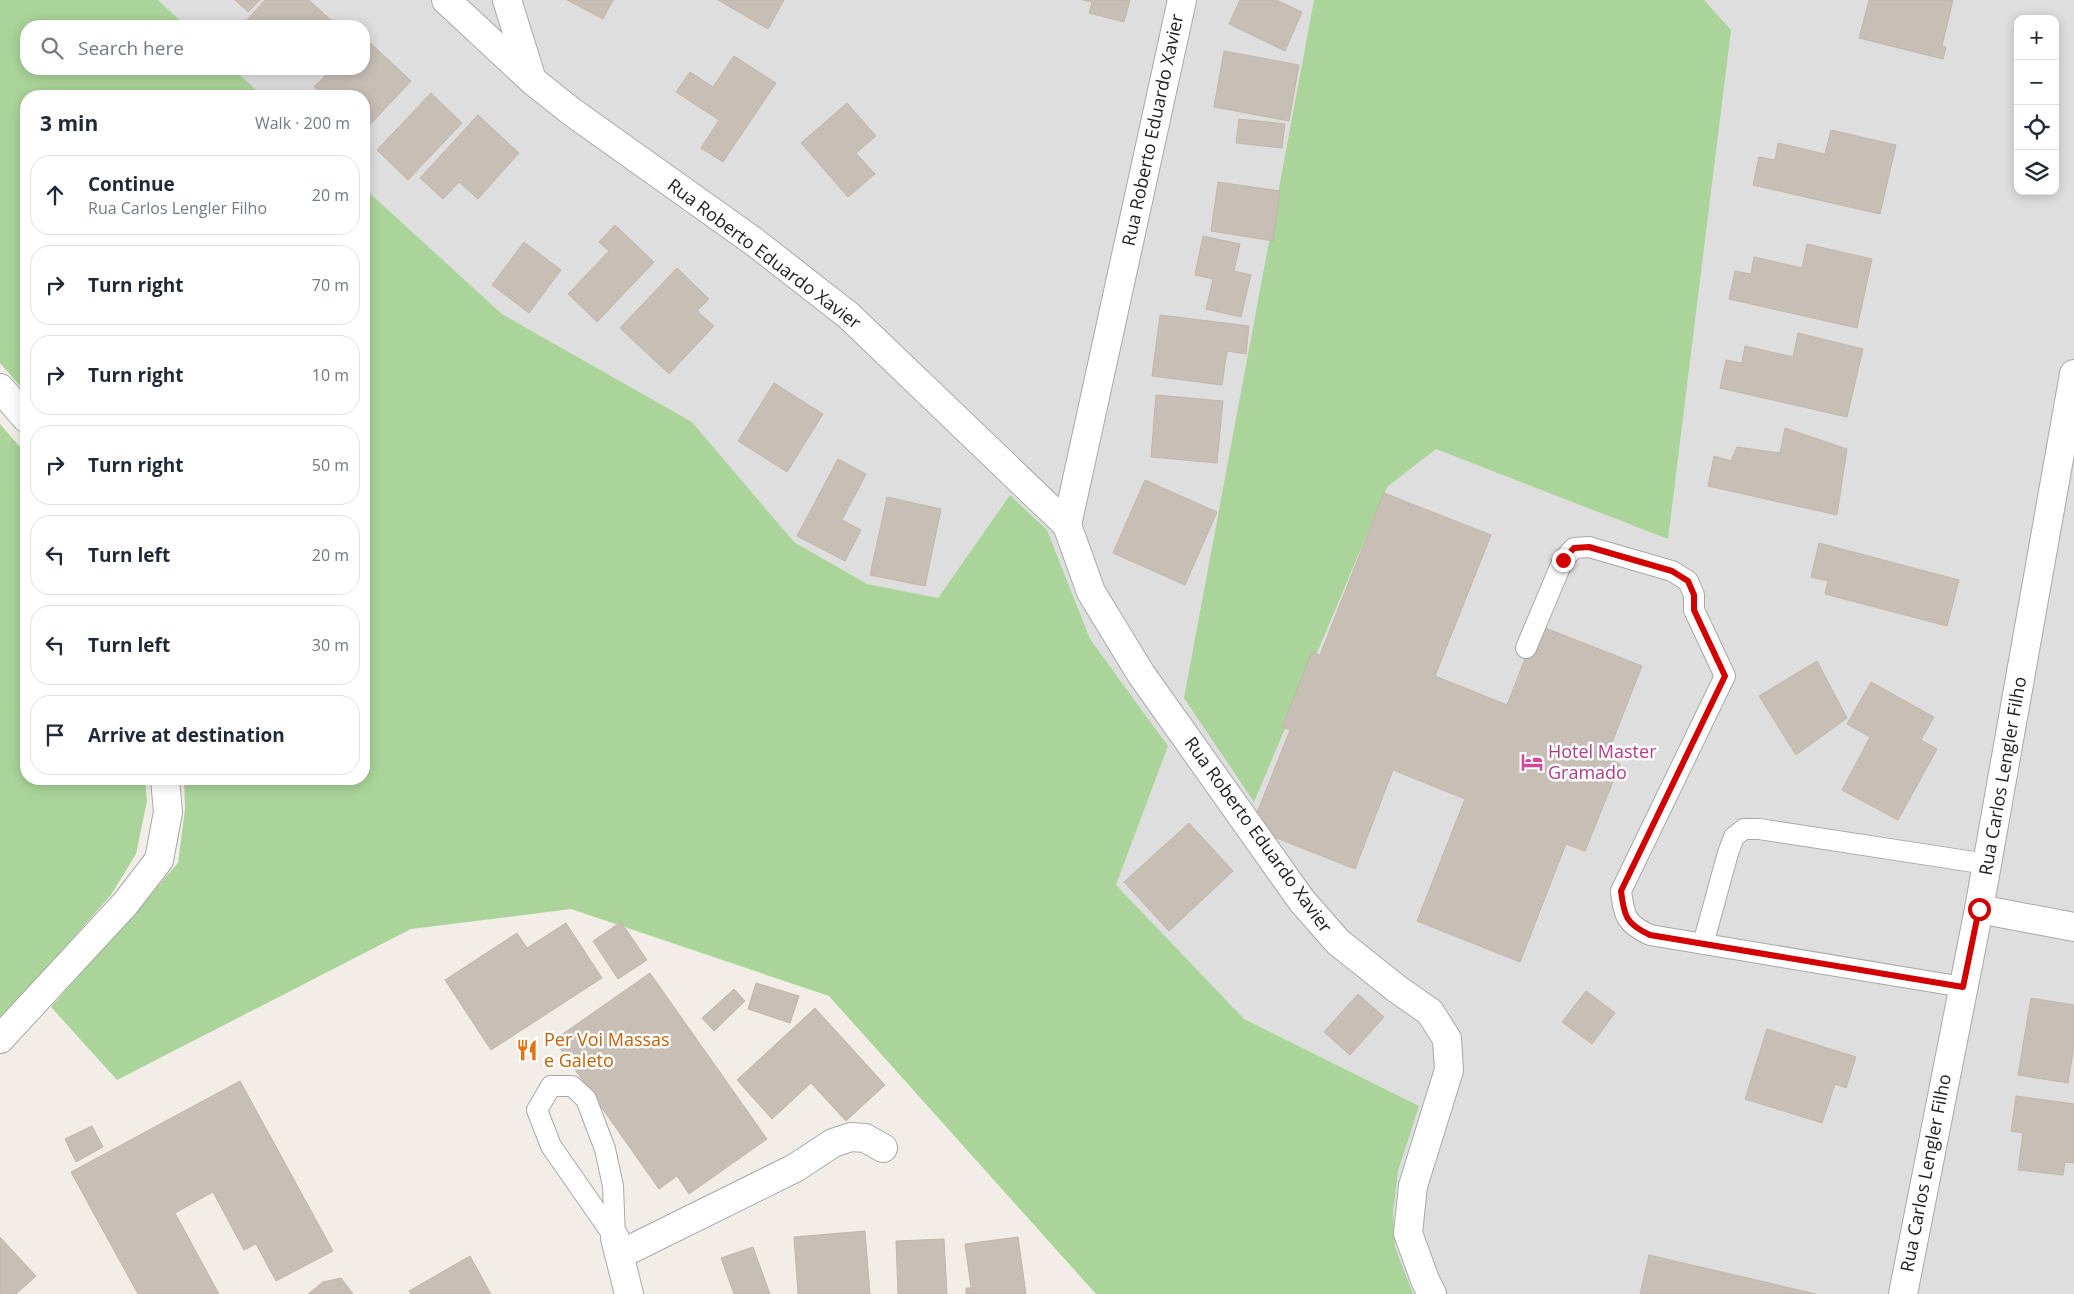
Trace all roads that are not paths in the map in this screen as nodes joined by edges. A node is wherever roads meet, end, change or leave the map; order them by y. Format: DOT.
graph roads {
  1 [pos="446,0"];
  2 [pos="507,0"];
  3 [pos="1182,0"];
  4 [pos="532,81"];
  5 [pos="2074,374"];
  6 [pos="0,388"];
  7 [pos="20,411"];
  8 [pos="1067,525"];
  9 [pos="1526,648"];
  10 [pos="166,785"];
  11 [pos="1987,864"];
  12 [pos="1979,909"];
  13 [pos="2074,927"];
  14 [pos="1703,944"];
  15 [pos="1963,987"];
  16 [pos="0,1039"];
  17 [pos="883,1148"];
  18 [pos="617,1246"];
  19 [pos="629,1294"];
  20 [pos="1432,1294"];
  21 [pos="1903,1294"];
  1 -- 4 [label="street, Rua Roberto Eduardo Xavier"];
  2 -- 4 [label="street"];
  3 -- 8 [label="street, Rua Roberto Eduardo Xavier"];
  4 -- 8 [label="street, Rua Roberto Eduardo Xavier"];
  5 -- 11 [label="street, Rua Carlos Lengler Filho"];
  6 -- 7 [label="street"];
  8 -- 20 [label="street, Rua Roberto Eduardo Xavier"];
  9 -- 14 [label="lane"];
  10 -- 16 [label="street"];
  11 -- 12 [label="street, Rua Carlos Lengler Filho"];
  11 -- 14 [label="lane"];
  12 -- 13 [label="street"];
  12 -- 15 [label="street, Rua Carlos Lengler Filho"];
  14 -- 15 [label="lane"];
  15 -- 21 [label="street, Rua Carlos Lengler Filho"];
  17 -- 18 [label="street"];
  18 -- 18 [label="lane"];
  18 -- 19 [label="street"];
}
